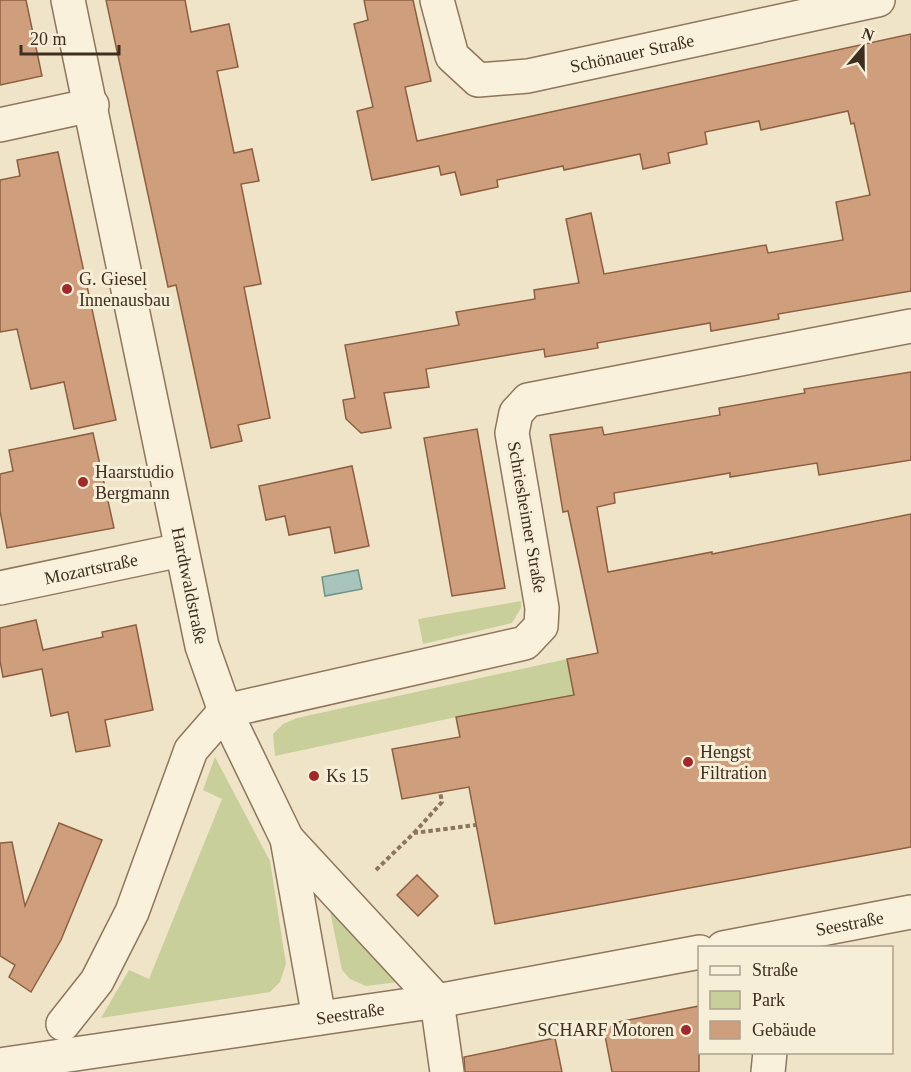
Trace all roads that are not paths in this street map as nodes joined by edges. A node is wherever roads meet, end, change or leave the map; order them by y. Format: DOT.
graph roads {
  1 [pos="68,0"];
  2 [pos="437,0"];
  3 [pos="878,0"];
  4 [pos="92,105"];
  5 [pos="0,125"];
  6 [pos="911,326"];
  7 [pos="181,550"];
  8 [pos="0,588"];
  9 [pos="225,711"];
  10 [pos="287,839"];
  11 [pos="911,912"];
  12 [pos="787,941"];
  13 [pos="741,946"];
  14 [pos="698,952"];
  15 [pos="437,1001"];
  16 [pos="319,1018"];
  17 [pos="63,1024"];
  18 [pos="771,1054"];
  19 [pos="0,1065"];
  20 [pos="447,1072"];
  21 [pos="768,1072"];
  1 -- 4 [label="street, Hardtwaldstraße"];
  2 -- 3 [label="street, Schönauer Straße"];
  4 -- 5 [label="street"];
  4 -- 7 [label="street, Hardtwaldstraße"];
  6 -- 9 [label="street, Schriesheimer Straße"];
  7 -- 8 [label="street, Mozartstraße"];
  7 -- 9 [label="street, Hardtwaldstraße"];
  9 -- 10 [label="street, Hardtwaldstraße"];
  9 -- 17 [label="street"];
  10 -- 15 [label="street"];
  10 -- 16 [label="street, Hardtwaldstraße"];
  11 -- 12 [label="street, Seestraße"];
  12 -- 13 [label="street, Seestraße"];
  14 -- 15 [label="street, Seestraße"];
  15 -- 16 [label="street, Seestraße"];
  15 -- 20 [label="street"];
  16 -- 19 [label="street, Seestraße"];
  18 -- 21 [label="street"];
}
